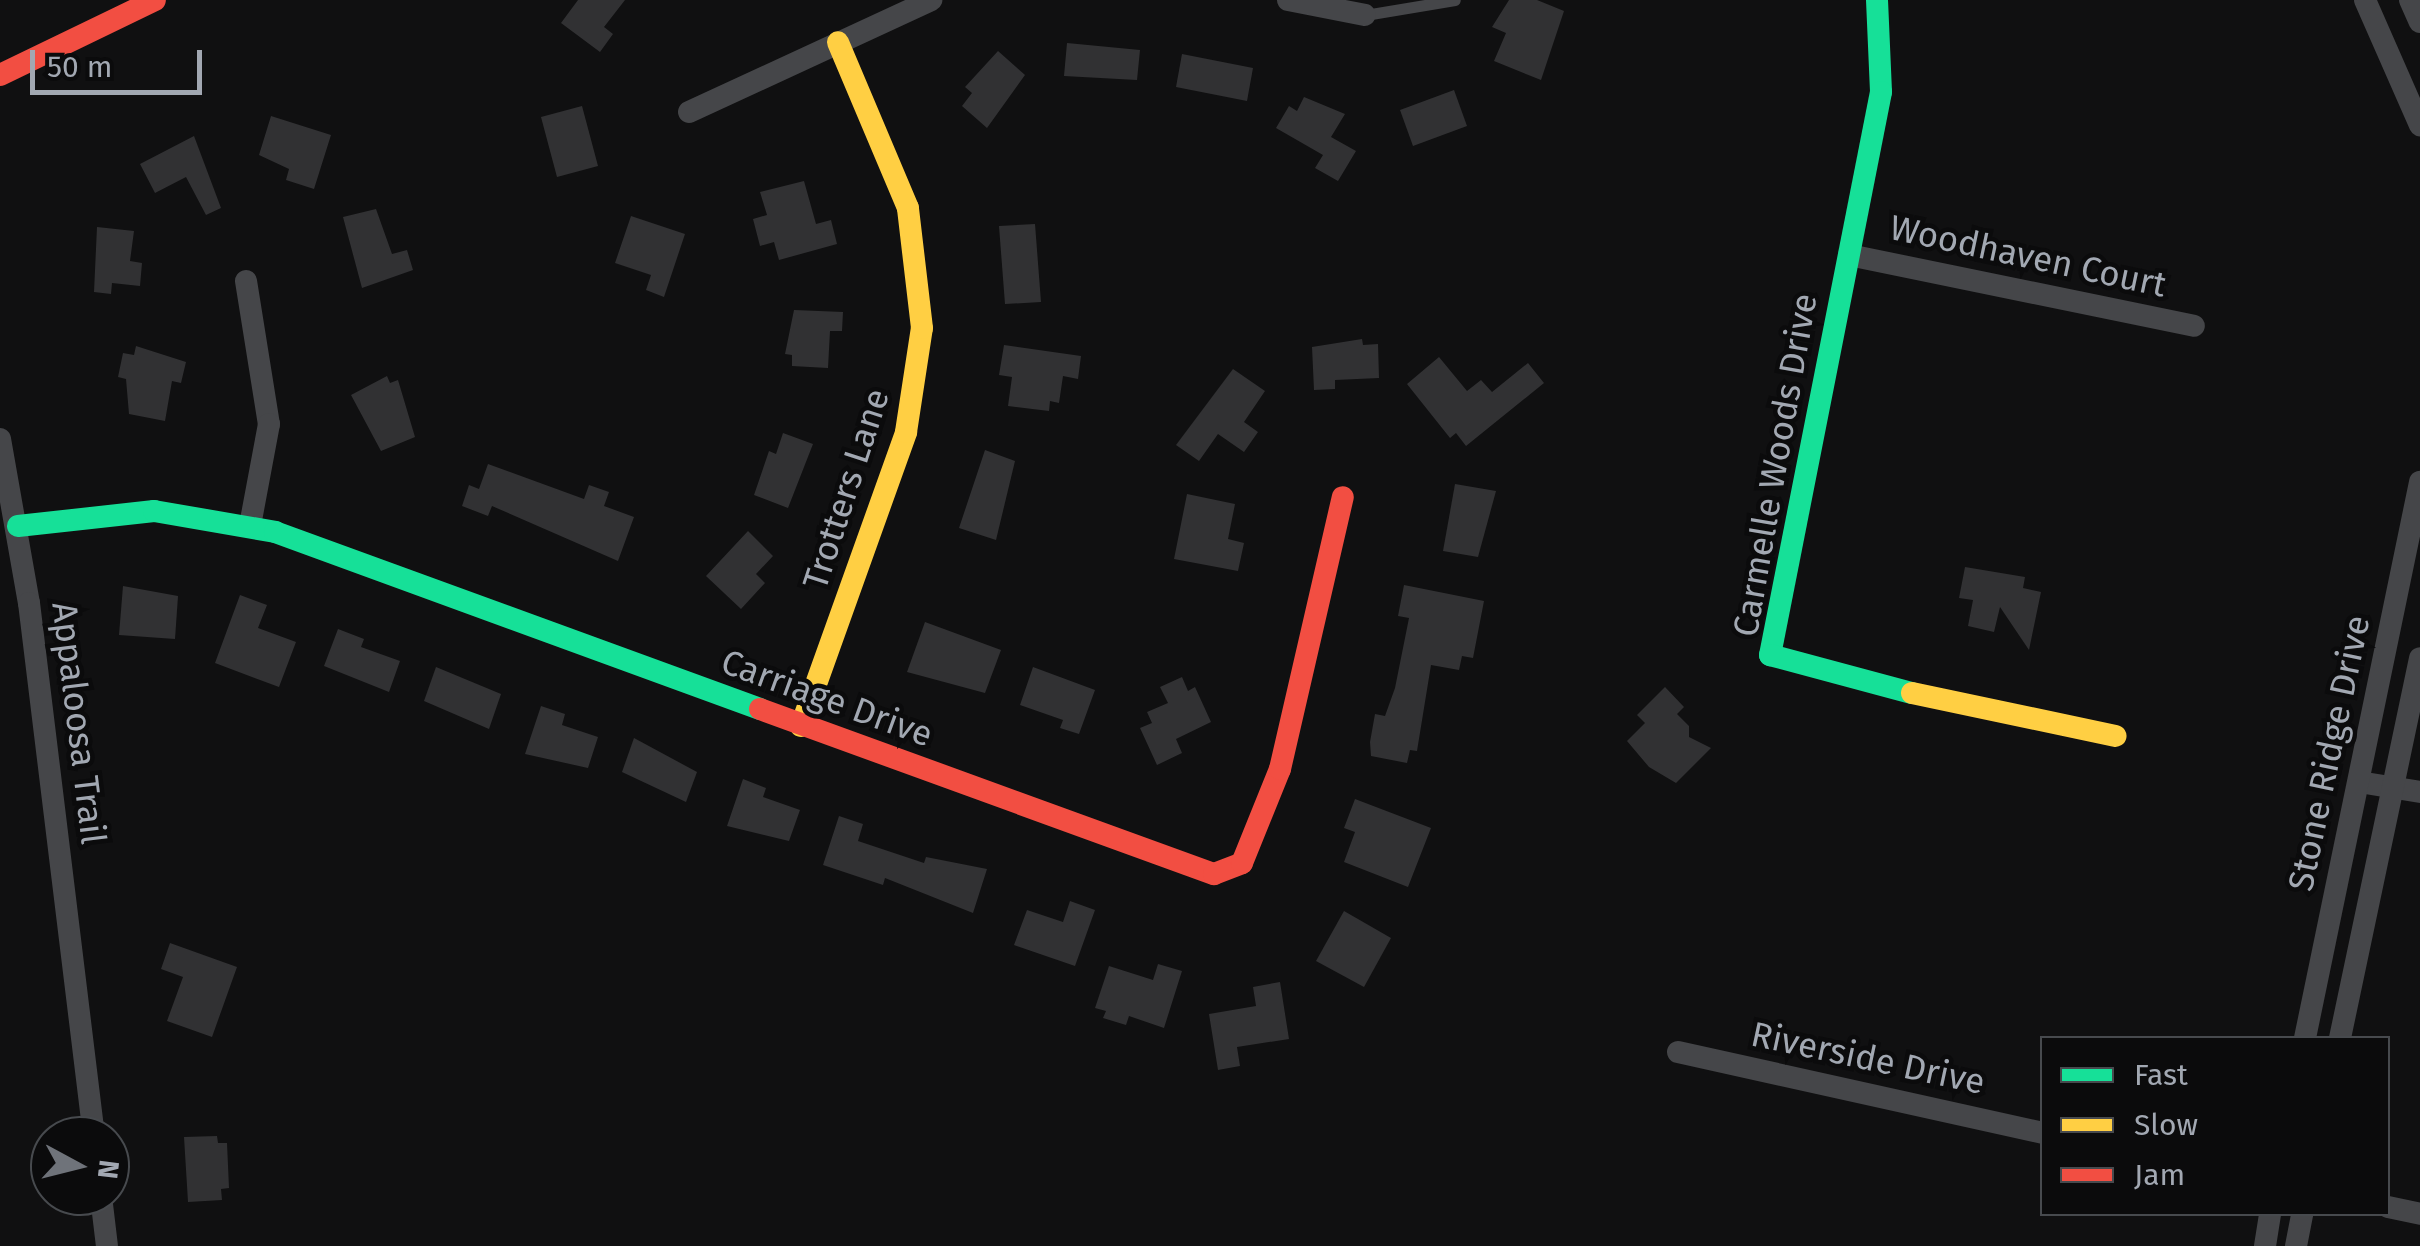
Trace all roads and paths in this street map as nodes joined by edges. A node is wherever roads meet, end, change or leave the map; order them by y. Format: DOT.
graph roads {
  1 [pos="155,0"];
  2 [pos="931,0"];
  3 [pos="1288,0"];
  4 [pos="1455,0"];
  5 [pos="1877,0"];
  6 [pos="2364,0"];
  7 [pos="2410,0"];
  8 [pos="1365,16"];
  9 [pos="2420,22"];
  10 [pos="838,42"];
  11 [pos="0,75"];
  12 [pos="2414,89"];
  13 [pos="689,112"];
  14 [pos="2420,125"];
  15 [pos="1849,255"];
  16 [pos="246,281"];
  17 [pos="2194,326"];
  18 [pos="0,440"];
  19 [pos="2420,482"];
  20 [pos="1344,497"];
  21 [pos="18,526"];
  22 [pos="250,526"];
  23 [pos="2420,658"];
  24 [pos="801,726"];
  25 [pos="2116,736"];
  26 [pos="2359,782"];
  27 [pos="2395,786"];
  28 [pos="2420,792"];
  29 [pos="2305,1036"];
  30 [pos="2340,1036"];
  31 [pos="1678,1052"];
  32 [pos="92,1116"];
  33 [pos="2040,1132"];
  34 [pos="2390,1207"];
  35 [pos="2420,1214"];
  36 [pos="103,1216"];
  37 [pos="2270,1216"];
  38 [pos="2302,1216"];
  39 [pos="107,1246"];
  40 [pos="2265,1246"];
  41 [pos="2296,1246"];
  1 -- 11 [label="street"];
  2 -- 10 [label="street"];
  3 -- 8 [label="street"];
  4 -- 8 [label="lane"];
  5 -- 15 [label="street, Carmelle Woods Drive"];
  6 -- 12 [label="street"];
  7 -- 9 [label="street"];
  10 -- 13 [label="street"];
  10 -- 24 [label="street, Trotters Lane"];
  12 -- 14 [label="street"];
  15 -- 17 [label="street, Woodhaven Court"];
  15 -- 25 [label="street, Carmelle Woods Drive"];
  16 -- 22 [label="street"];
  18 -- 21 [label="street, Appaloosa Trail"];
  19 -- 26 [label="street, Stone Ridge Drive"];
  20 -- 24 [label="street, Carriage Drive"];
  21 -- 22 [label="street, Carriage Drive"];
  21 -- 32 [label="street, Appaloosa Trail"];
  22 -- 24 [label="street, Carriage Drive"];
  23 -- 27 [label="street, Stone Ridge Drive"];
  26 -- 27 [label="street"];
  26 -- 29 [label="street, Stone Ridge Drive"];
  27 -- 28 [label="street"];
  27 -- 30 [label="street, Stone Ridge Drive"];
  31 -- 33 [label="street, Riverside Drive"];
  34 -- 35 [label="street"];
  36 -- 39 [label="street"];
  37 -- 40 [label="street"];
  38 -- 41 [label="street"];
}
